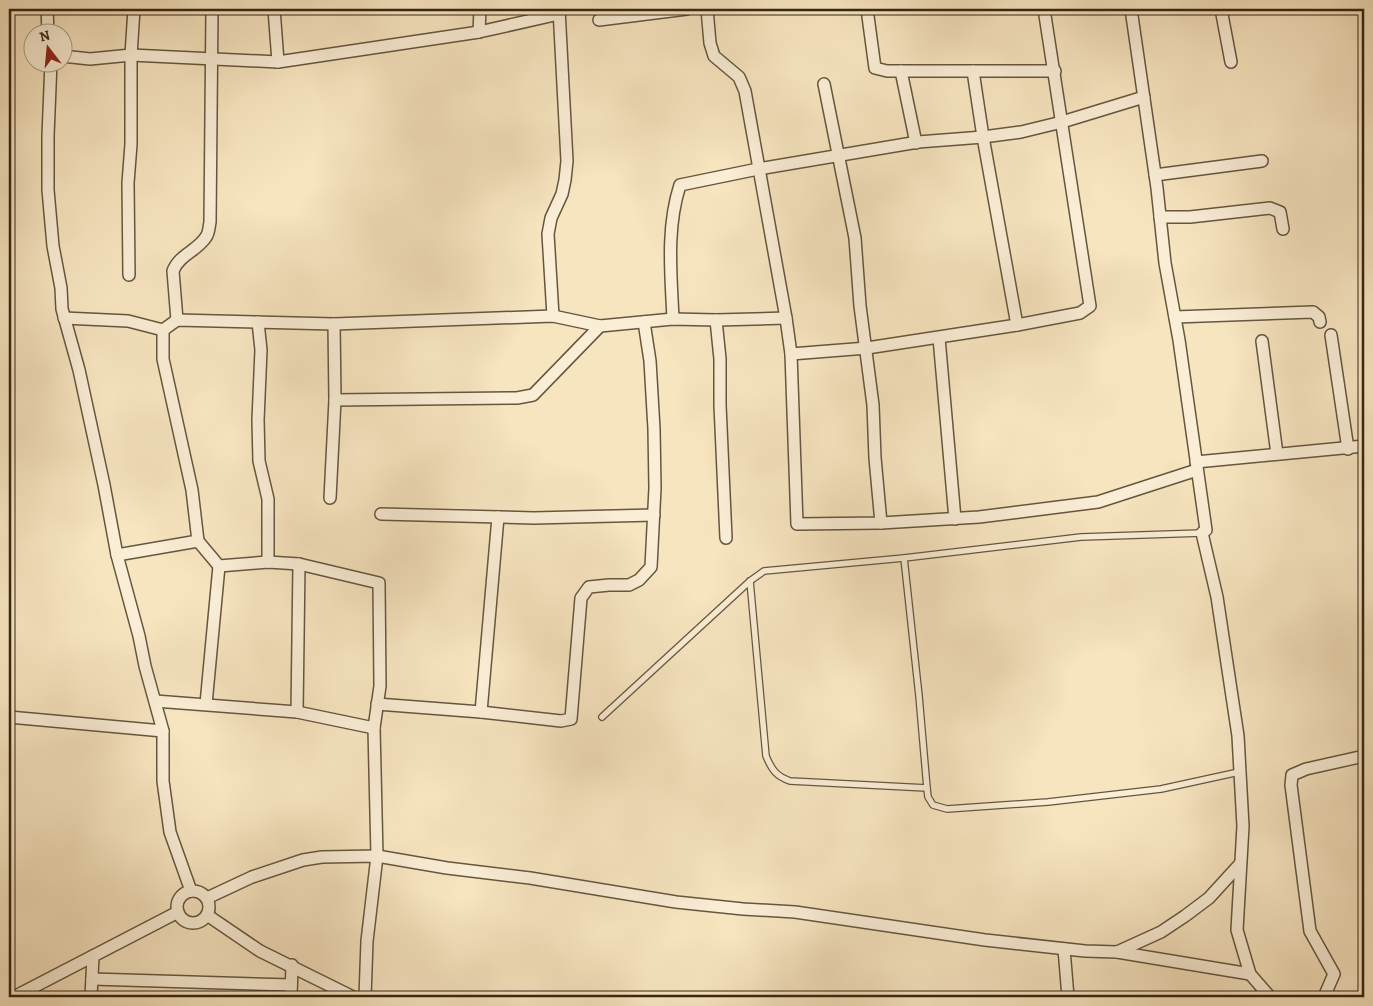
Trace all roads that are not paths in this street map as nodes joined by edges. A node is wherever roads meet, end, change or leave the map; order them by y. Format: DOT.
graph roads {
  1 [pos="47,9"];
  2 [pos="134,9"];
  3 [pos="212,9"];
  4 [pos="274,9"];
  5 [pos="480,9"];
  6 [pos="687,9"];
  7 [pos="707,9"];
  8 [pos="866,9"];
  9 [pos="1044,9"];
  10 [pos="1131,9"];
  11 [pos="1221,9"];
  12 [pos="559,12"];
  13 [pos="599,20"];
  14 [pos="48,22"];
  15 [pos="479,32"];
  16 [pos="131,55"];
  17 [pos="72,57"];
  18 [pos="210,60"];
  19 [pos="278,62"];
  20 [pos="1231,62"];
  21 [pos="901,71"];
  22 [pos="973,71"];
  23 [pos="1055,71"];
  24 [pos="51,72"];
  25 [pos="824,84"];
  26 [pos="1144,97"];
  27 [pos="1062,122"];
  28 [pos="983,137"];
  29 [pos="916,142"];
  30 [pos="839,156"];
  31 [pos="1262,161"];
  32 [pos="758,169"];
  33 [pos="1155,175"];
  34 [pos="1160,217"];
  35 [pos="1283,229"];
  36 [pos="129,276"];
  37 [pos="553,316"];
  38 [pos="1175,317"];
  39 [pos="64,318"];
  40 [pos="673,318"];
  41 [pos="786,318"];
  42 [pos="177,320"];
  43 [pos="716,320"];
  44 [pos="258,322"];
  45 [pos="644,322"];
  46 [pos="1320,322"];
  47 [pos="334,324"];
  48 [pos="1017,325"];
  49 [pos="600,326"];
  50 [pos="163,330"];
  51 [pos="1332,335"];
  52 [pos="939,338"];
  53 [pos="1262,341"];
  54 [pos="867,348"];
  55 [pos="792,354"];
  56 [pos="335,400"];
  57 [pos="1364,446"];
  58 [pos="1348,449"];
  59 [pos="1277,454"];
  60 [pos="1197,466"];
  61 [pos="330,498"];
  62 [pos="381,514"];
  63 [pos="654,515"];
  64 [pos="498,517"];
  65 [pos="954,519"];
  66 [pos="882,523"];
  67 [pos="1202,533"];
  68 [pos="726,538"];
  69 [pos="198,541"];
  70 [pos="117,555"];
  71 [pos="904,558"];
  72 [pos="268,562"];
  73 [pos="299,564"];
  74 [pos="219,566"];
  75 [pos="750,581"];
  76 [pos="154,701"];
  77 [pos="206,704"];
  78 [pos="377,704"];
  79 [pos="297,712"];
  80 [pos="481,712"];
  81 [pos="9,717"];
  82 [pos="602,718"];
  83 [pos="374,728"];
  84 [pos="162,731"];
  85 [pos="1364,756"];
  86 [pos="1240,772"];
  87 [pos="927,788"];
  88 [pos="377,856"];
  89 [pos="1240,864"];
  90 [pos="191,891"];
  91 [pos="207,898"];
  92 [pos="178,912"];
  93 [pos="207,915"];
  94 [pos="1064,949"];
  95 [pos="1117,952"];
  96 [pos="93,956"];
  97 [pos="292,965"];
  98 [pos="1250,974"];
  99 [pos="92,979"];
  100 [pos="291,985"];
  101 [pos="14,997"];
  102 [pos="91,997"];
  103 [pos="291,997"];
  104 [pos="353,997"];
  105 [pos="365,997"];
  106 [pos="1068,997"];
  107 [pos="1270,997"];
  108 [pos="1324,997"];
  1 -- 14 [label="street"];
  2 -- 16 [label="street"];
  3 -- 18 [label="street"];
  4 -- 19 [label="street"];
  5 -- 15 [label="street"];
  6 -- 13 [label="street"];
  7 -- 32 [label="street"];
  8 -- 21 [label="street"];
  9 -- 23 [label="street"];
  10 -- 26 [label="street"];
  11 -- 20 [label="street"];
  12 -- 15 [label="street"];
  12 -- 37 [label="street"];
  15 -- 19 [label="street"];
  16 -- 17 [label="street"];
  16 -- 18 [label="street"];
  16 -- 36 [label="street"];
  18 -- 19 [label="street"];
  18 -- 42 [label="street"];
  21 -- 22 [label="street"];
  21 -- 29 [label="street"];
  22 -- 23 [label="street"];
  22 -- 28 [label="street"];
  23 -- 27 [label="street"];
  24 -- 39 [label="street"];
  25 -- 30 [label="street"];
  26 -- 27 [label="street"];
  26 -- 33 [label="street"];
  27 -- 28 [label="street"];
  27 -- 48 [label="street"];
  28 -- 29 [label="street"];
  28 -- 48 [label="street"];
  29 -- 30 [label="street"];
  30 -- 32 [label="street"];
  30 -- 54 [label="street"];
  31 -- 33 [label="street"];
  32 -- 40 [label="street"];
  32 -- 41 [label="street"];
  33 -- 34 [label="street"];
  34 -- 35 [label="street"];
  34 -- 38 [label="street"];
  37 -- 47 [label="street"];
  37 -- 49 [label="street"];
  38 -- 46 [label="street"];
  38 -- 60 [label="street"];
  39 -- 50 [label="street"];
  39 -- 70 [label="street"];
  40 -- 43 [label="street"];
  40 -- 45 [label="street"];
  41 -- 43 [label="street"];
  41 -- 55 [label="street"];
  42 -- 44 [label="street"];
  42 -- 50 [label="street"];
  43 -- 68 [label="street"];
  44 -- 47 [label="street"];
  44 -- 72 [label="street"];
  45 -- 49 [label="street"];
  45 -- 63 [label="street"];
  47 -- 56 [label="street"];
  48 -- 52 [label="street"];
  49 -- 56 [label="street"];
  50 -- 69 [label="street"];
  51 -- 58 [label="street"];
  52 -- 54 [label="street"];
  52 -- 65 [label="street"];
  53 -- 59 [label="street"];
  54 -- 55 [label="street"];
  54 -- 66 [label="street"];
  55 -- 66 [label="street"];
  56 -- 61 [label="street"];
  57 -- 58 [label="street"];
  58 -- 59 [label="street"];
  59 -- 60 [label="street"];
  60 -- 65 [label="street"];
  60 -- 67 [label="street"];
  62 -- 64 [label="street"];
  63 -- 64 [label="street"];
  63 -- 80 [label="street"];
  64 -- 80 [label="street"];
  65 -- 66 [label="street"];
  67 -- 71 [label="lane"];
  67 -- 86 [label="street"];
  69 -- 70 [label="street"];
  69 -- 74 [label="street"];
  70 -- 76 [label="street"];
  71 -- 75 [label="lane"];
  71 -- 87 [label="lane"];
  72 -- 73 [label="street"];
  72 -- 74 [label="street"];
  73 -- 78 [label="street"];
  73 -- 79 [label="street"];
  74 -- 77 [label="street"];
  75 -- 82 [label="lane"];
  75 -- 87 [label="lane"];
  76 -- 77 [label="street"];
  76 -- 84 [label="street"];
  77 -- 79 [label="street"];
  78 -- 80 [label="street"];
  78 -- 83 [label="street"];
  79 -- 83 [label="street"];
  81 -- 84 [label="street"];
  83 -- 88 [label="street"];
  84 -- 90 [label="street"];
  85 -- 108 [label="street"];
  86 -- 87 [label="lane"];
  86 -- 89 [label="street"];
  88 -- 91 [label="street"];
  88 -- 94 [label="street"];
  88 -- 105 [label="street"];
  89 -- 95 [label="street"];
  89 -- 98 [label="street"];
  90 -- 91 [label="street"];
  90 -- 92 [label="street"];
  91 -- 93 [label="street"];
  92 -- 93 [label="street"];
  92 -- 96 [label="street"];
  93 -- 97 [label="street"];
  94 -- 95 [label="street"];
  94 -- 106 [label="street"];
  95 -- 98 [label="street"];
  96 -- 99 [label="street"];
  96 -- 101 [label="street"];
  97 -- 100 [label="street"];
  97 -- 104 [label="street"];
  98 -- 107 [label="street"];
  99 -- 100 [label="street"];
  99 -- 102 [label="street"];
  100 -- 103 [label="street"];
}
